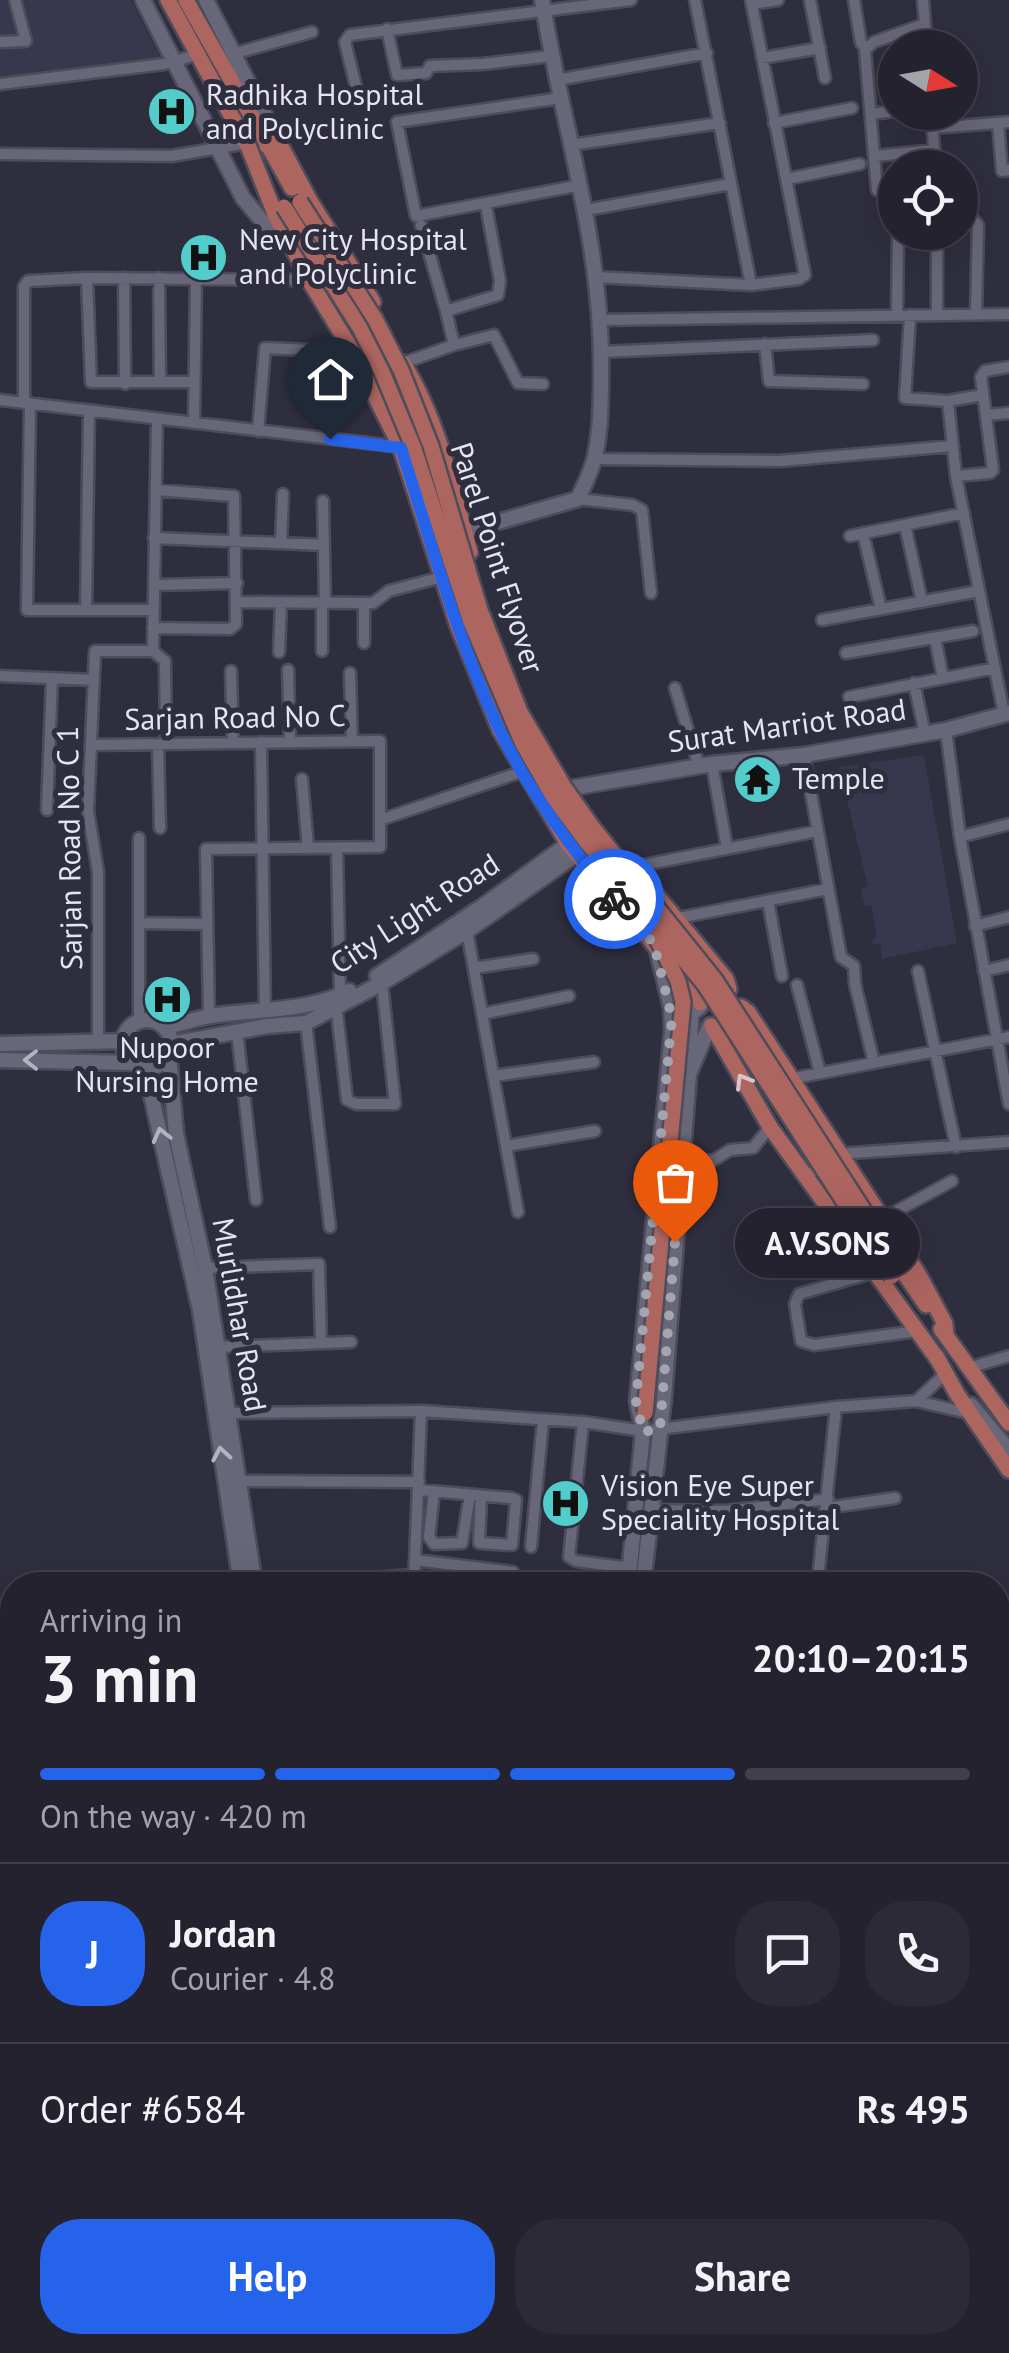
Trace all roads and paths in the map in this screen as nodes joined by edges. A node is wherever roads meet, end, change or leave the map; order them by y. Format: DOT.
graph roads {
  1 [pos="16,0"];
  2 [pos="144,0"];
  3 [pos="168,0"];
  4 [pos="186,0"];
  5 [pos="206,0"];
  6 [pos="631,0"];
  7 [pos="695,0"];
  8 [pos="778,0"];
  9 [pos="810,0"];
  10 [pos="854,0"];
  11 [pos="923,0"];
  12 [pos="751,2"];
  13 [pos="543,6"];
  14 [pos="925,24"];
  15 [pos="386,29"];
  16 [pos="926,30"];
  17 [pos="312,32"];
  18 [pos="0,42"];
  19 [pos="866,47"];
  20 [pos="820,48"];
  21 [pos="236,53"];
  22 [pos="707,53"];
  23 [pos="199,54"];
  24 [pos="551,56"];
  25 [pos="762,58"];
  26 [pos="176,61"];
  27 [pos="825,78"];
  28 [pos="557,80"];
  29 [pos="0,84"];
  30 [pos="356,87"];
  31 [pos="560,98"];
  32 [pos="852,108"];
  33 [pos="878,113"];
  34 [pos="871,114"];
  35 [pos="720,122"];
  36 [pos="774,122"];
  37 [pos="1004,123"];
  38 [pos="978,125"];
  39 [pos="933,130"];
  40 [pos="246,143"];
  41 [pos="272,143"];
  42 [pos="572,145"];
  43 [pos="217,149"];
  44 [pos="935,150"];
  45 [pos="0,154"];
  46 [pos="874,156"];
  47 [pos="878,156"];
  48 [pos="860,164"];
  49 [pos="1001,171"];
  50 [pos="786,179"];
  51 [pos="730,184"];
  52 [pos="581,185"];
  53 [pos="878,190"];
  54 [pos="586,210"];
  55 [pos="486,211"];
  56 [pos="422,224"];
  57 [pos="290,243"];
  58 [pos="898,250"];
  59 [pos="938,250"];
  60 [pos="977,250"];
  61 [pos="595,277"];
  62 [pos="87,278"];
  63 [pos="124,278"];
  64 [pos="159,278"];
  65 [pos="196,278"];
  66 [pos="309,280"];
  67 [pos="751,285"];
  68 [pos="446,312"];
  69 [pos="937,314"];
  70 [pos="976,314"];
  71 [pos="1009,314"];
  72 [pos="897,315"];
  73 [pos="910,315"];
  74 [pos="602,320"];
  75 [pos="873,340"];
  76 [pos="765,344"];
  77 [pos="454,345"];
  78 [pos="353,352"];
  79 [pos="601,352"];
  80 [pos="402,362"];
  81 [pos="1009,367"];
  82 [pos="160,382"];
  83 [pos="194,382"];
  84 [pos="125,384"];
  85 [pos="543,384"];
  86 [pos="863,384"];
  87 [pos="983,395"];
  88 [pos="0,400"];
  89 [pos="948,400"];
  90 [pos="27,403"];
  91 [pos="90,410"];
  92 [pos="1009,413"];
  93 [pos="986,416"];
  94 [pos="157,419"];
  95 [pos="194,423"];
  96 [pos="258,431"];
  97 [pos="437,436"];
  98 [pos="953,446"];
  99 [pos="401,448"];
  100 [pos="594,459"];
  101 [pos="956,476"];
  102 [pos="156,490"];
  103 [pos="283,494"];
  104 [pos="578,499"];
  105 [pos="323,501"];
  106 [pos="964,513"];
  107 [pos="905,525"];
  108 [pos="464,531"];
  109 [pos="863,533"];
  110 [pos="850,536"];
  111 [pos="154,538"];
  112 [pos="431,541"];
  113 [pos="237,542"];
  114 [pos="282,543"];
  115 [pos="324,545"];
  116 [pos="442,576"];
  117 [pos="237,583"];
  118 [pos="154,585"];
  119 [pos="980,592"];
  120 [pos="651,594"];
  121 [pos="238,602"];
  122 [pos="922,602"];
  123 [pos="281,603"];
  124 [pos="324,603"];
  125 [pos="364,603"];
  126 [pos="881,609"];
  127 [pos="86,610"];
  128 [pos="154,610"];
  129 [pos="822,620"];
  130 [pos="153,628"];
  131 [pos="973,631"];
  132 [pos="934,638"];
  133 [pos="364,643"];
  134 [pos="322,650"];
  135 [pos="153,651"];
  136 [pos="278,652"];
  137 [pos="846,653"];
  138 [pos="995,668"];
  139 [pos="288,670"];
  140 [pos="231,671"];
  141 [pos="350,673"];
  142 [pos="0,676"];
  143 [pos="52,678"];
  144 [pos="943,678"];
  145 [pos="94,680"];
  146 [pos="914,684"];
  147 [pos="675,688"];
  148 [pos="849,697"];
  149 [pos="1006,714"];
  150 [pos="946,730"];
  151 [pos="925,734"];
  152 [pos="352,741"];
  153 [pos="261,742"];
  154 [pos="290,742"];
  155 [pos="233,743"];
  156 [pos="162,744"];
  157 [pos="91,745"];
  158 [pos="804,755"];
  159 [pos="706,765"];
  160 [pos="524,771"];
  161 [pos="302,779"];
  162 [pos="571,788"];
  163 [pos="47,810"];
  164 [pos="380,820"];
  165 [pos="1009,824"];
  166 [pos="160,828"];
  167 [pos="602,828"];
  168 [pos="818,831"];
  169 [pos="960,837"];
  170 [pos="139,838"];
  171 [pos="308,848"];
  172 [pos="337,848"];
  173 [pos="727,848"];
  174 [pos="263,849"];
  175 [pos="573,850"];
  176 [pos="633,867"];
  177 [pos="828,889"];
  178 [pos="768,901"];
  179 [pos="641,908"];
  180 [pos="674,914"];
  181 [pos="1009,918"];
  182 [pos="139,923"];
  183 [pos="207,924"];
  184 [pos="975,926"];
  185 [pos="467,931"];
  186 [pos="654,944"];
  187 [pos="533,959"];
  188 [pos="1009,965"];
  189 [pos="474,968"];
  190 [pos="984,971"];
  191 [pos="918,972"];
  192 [pos="782,976"];
  193 [pos="382,984"];
  194 [pos="797,985"];
  195 [pos="729,989"];
  196 [pos="569,996"];
  197 [pos="337,1001"];
  198 [pos="700,1005"];
  199 [pos="741,1006"];
  200 [pos="266,1012"];
  201 [pos="482,1014"];
  202 [pos="209,1016"];
  203 [pos="139,1021"];
  204 [pos="306,1022"];
  205 [pos="711,1026"];
  206 [pos="164,1027"];
  207 [pos="237,1031"];
  208 [pos="1009,1038"];
  209 [pos="996,1040"];
  210 [pos="123,1041"];
  211 [pos="0,1044"];
  212 [pos="98,1044"];
  213 [pos="170,1049"];
  214 [pos="936,1052"];
  215 [pos="0,1060"];
  216 [pos="594,1062"];
  217 [pos="874,1063"];
  218 [pos="138,1066"];
  219 [pos="691,1067"];
  220 [pos="820,1073"];
  221 [pos="493,1076"];
  222 [pos="790,1079"];
  223 [pos="1007,1082"];
  224 [pos="1009,1104"];
  225 [pos="770,1127"];
  226 [pos="595,1131"];
  227 [pos="1009,1142"];
  228 [pos="506,1146"];
  229 [pos="956,1146"];
  230 [pos="838,1154"];
  231 [pos="681,1164"];
  232 [pos="808,1175"];
  233 [pos="952,1181"];
  234 [pos="256,1200"];
  235 [pos="518,1212"];
  236 [pos="882,1219"];
  237 [pos="330,1227"];
  238 [pos="205,1268"];
  239 [pos="890,1272"];
  240 [pos="917,1332"];
  241 [pos="946,1335"];
  242 [pos="351,1342"];
  243 [pos="321,1343"];
  244 [pos="219,1347"];
  245 [pos="1009,1356"];
  246 [pos="942,1368"];
  247 [pos="968,1368"];
  248 [pos="954,1390"];
  249 [pos="916,1401"];
  250 [pos="836,1407"];
  251 [pos="421,1411"];
  252 [pos="222,1413"];
  253 [pos="969,1414"];
  254 [pos="543,1420"];
  255 [pos="583,1422"];
  256 [pos="643,1423"];
  257 [pos="1009,1423"];
  258 [pos="660,1429"];
  259 [pos="1009,1450"];
  260 [pos="1009,1470"];
  261 [pos="240,1481"];
  262 [pos="419,1486"];
  263 [pos="434,1492"];
  264 [pos="476,1496"];
  265 [pos="895,1498"];
  266 [pos="827,1503"];
  267 [pos="651,1510"];
  268 [pos="531,1547"];
  269 [pos="415,1560"];
  270 [pos="630,1568"];
  271 [pos="240,1572"];
  272 [pos="253,1572"];
  273 [pos="414,1572"];
  274 [pos="513,1572"];
  275 [pos="630,1572"];
  276 [pos="644,1572"];
  277 [pos="819,1572"];
  1 -- 18 [label="street"];
  2 -- 26 [label="main road"];
  3 -- 23 [label="main road"];
  4 -- 41 [label="main road"];
  5 -- 21 [label="main road"];
  6 -- 13 [label="street"];
  7 -- 22 [label="street"];
  8 -- 12 [label="street"];
  9 -- 20 [label="street"];
  10 -- 19 [label="street"];
  11 -- 14 [label="street"];
  12 -- 25 [label="street"];
  13 -- 15 [label="street"];
  13 -- 24 [label="main road"];
  14 -- 16 [label="street"];
  14 -- 19 [label="street"];
  15 -- 24 [label="street"];
  15 -- 30 [label="street"];
  17 -- 21 [label="street"];
  19 -- 34 [label="street"];
  20 -- 25 [label="street"];
  20 -- 27 [label="street"];
  21 -- 41 [label="main road"];
  22 -- 28 [label="street"];
  22 -- 35 [label="street"];
  23 -- 26 [label="street"];
  23 -- 40 [label="main road"];
  24 -- 28 [label="main road"];
  25 -- 36 [label="street"];
  26 -- 29 [label="street"];
  26 -- 43 [label="main road"];
  28 -- 31 [label="main road"];
  31 -- 42 [label="main road"];
  31 -- 52 [label="street"];
  32 -- 36 [label="street"];
  33 -- 34 [label="street"];
  34 -- 46 [label="street"];
  35 -- 42 [label="street"];
  35 -- 51 [label="street"];
  36 -- 50 [label="street"];
  37 -- 38 [label="street"];
  37 -- 49 [label="street"];
  39 -- 44 [label="street"];
  40 -- 43 [label="street"];
  40 -- 57 [label="main road"];
  40 -- 179 [label="main road, Parel Point Flyover, bridge"];
  41 -- 80 [label="main road"];
  41 -- 239 [label="main road, Parel Point Flyover, bridge"];
  42 -- 52 [label="main road"];
  43 -- 45 [label="street"];
  43 -- 57 [label="main road"];
  46 -- 47 [label="street"];
  46 -- 53 [label="street"];
  48 -- 50 [label="street"];
  50 -- 67 [label="street"];
  51 -- 54 [label="street"];
  51 -- 67 [label="street"];
  52 -- 54 [label="main road"];
  54 -- 61 [label="main road"];
  55 -- 68 [label="street"];
  56 -- 68 [label="street"];
  57 -- 66 [label="main road"];
  58 -- 72 [label="street"];
  59 -- 69 [label="street"];
  60 -- 70 [label="street"];
  61 -- 67 [label="street"];
  61 -- 74 [label="main road"];
  62 -- 63 [label="street"];
  62 -- 84 [label="street"];
  62 -- 90 [label="street"];
  63 -- 64 [label="street"];
  63 -- 84 [label="street"];
  64 -- 65 [label="street"];
  64 -- 82 [label="street"];
  65 -- 66 [label="street"];
  65 -- 83 [label="street"];
  66 -- 78 [label="main road"];
  68 -- 77 [label="street"];
  69 -- 70 [label="street"];
  69 -- 73 [label="street"];
  70 -- 71 [label="street"];
  72 -- 73 [label="street"];
  72 -- 74 [label="street"];
  73 -- 89 [label="street"];
  74 -- 79 [label="main road"];
  75 -- 76 [label="street"];
  76 -- 79 [label="street"];
  76 -- 86 [label="street"];
  77 -- 80 [label="street"];
  77 -- 85 [label="street"];
  78 -- 96 [label="street"];
  78 -- 99 [label="main road"];
  79 -- 100 [label="main road"];
  80 -- 97 [label="main road"];
  81 -- 87 [label="street"];
  82 -- 83 [label="street"];
  82 -- 84 [label="street"];
  83 -- 95 [label="street"];
  87 -- 89 [label="street"];
  87 -- 93 [label="street"];
  88 -- 90 [label="street"];
  89 -- 98 [label="street"];
  90 -- 91 [label="street"];
  90 -- 127 [label="street"];
  91 -- 94 [label="street"];
  91 -- 127 [label="street"];
  92 -- 93 [label="street"];
  93 -- 101 [label="street"];
  94 -- 95 [label="street"];
  94 -- 102 [label="street"];
  95 -- 96 [label="street"];
  96 -- 99 [label="street"];
  97 -- 99 [label="street"];
  97 -- 108 [label="main road"];
  98 -- 100 [label="street"];
  98 -- 101 [label="street"];
  99 -- 112 [label="main road"];
  100 -- 104 [label="main road"];
  101 -- 106 [label="street"];
  102 -- 111 [label="street"];
  102 -- 113 [label="street"];
  103 -- 114 [label="street"];
  104 -- 108 [label="main road"];
  104 -- 120 [label="street"];
  105 -- 115 [label="street"];
  106 -- 107 [label="street"];
  106 -- 119 [label="street"];
  107 -- 109 [label="street"];
  107 -- 122 [label="street"];
  108 -- 112 [label="main road"];
  108 -- 162 [label="main road"];
  109 -- 110 [label="street"];
  109 -- 126 [label="street"];
  111 -- 113 [label="street"];
  111 -- 118 [label="street"];
  112 -- 116 [label="main road"];
  113 -- 114 [label="street"];
  113 -- 117 [label="street"];
  114 -- 115 [label="street"];
  115 -- 124 [label="street"];
  116 -- 125 [label="street"];
  116 -- 160 [label="main road"];
  117 -- 118 [label="street"];
  117 -- 121 [label="street"];
  118 -- 128 [label="street"];
  119 -- 122 [label="street"];
  119 -- 138 [label="street"];
  121 -- 123 [label="street"];
  121 -- 130 [label="street"];
  122 -- 126 [label="street"];
  123 -- 124 [label="street"];
  123 -- 136 [label="street"];
  124 -- 125 [label="street"];
  124 -- 134 [label="street"];
  125 -- 133 [label="street"];
  126 -- 129 [label="street"];
  127 -- 128 [label="street"];
  128 -- 130 [label="street"];
  130 -- 135 [label="street"];
  131 -- 132 [label="street"];
  132 -- 137 [label="street"];
  132 -- 144 [label="street"];
  135 -- 145 [label="street, Sarjan Road No C 1"];
  135 -- 156 [label="street"];
  138 -- 144 [label="street"];
  138 -- 149 [label="street"];
  139 -- 154 [label="street"];
  140 -- 155 [label="street"];
  141 -- 152 [label="street"];
  142 -- 143 [label="street"];
  143 -- 145 [label="street"];
  143 -- 163 [label="street"];
  144 -- 146 [label="street"];
  145 -- 157 [label="street, Sarjan Road No C 1"];
  146 -- 148 [label="street"];
  146 -- 151 [label="street"];
  147 -- 159 [label="street"];
  149 -- 150 [label="main road, Surat Marriot Road"];
  150 -- 151 [label="main road, Surat Marriot Road"];
  150 -- 169 [label="street"];
  151 -- 158 [label="main road, Surat Marriot Road"];
  152 -- 154 [label="street, Sarjan Road No C"];
  152 -- 164 [label="street, Sarjan Road No C"];
  153 -- 154 [label="street, Sarjan Road No C"];
  153 -- 155 [label="street, Sarjan Road No C"];
  153 -- 174 [label="street"];
  155 -- 156 [label="street, Sarjan Road No C"];
  156 -- 157 [label="street, Sarjan Road No C"];
  156 -- 166 [label="street"];
  157 -- 212 [label="street, Sarjan Road No C 1"];
  158 -- 159 [label="main road, Surat Marriot Road"];
  158 -- 168 [label="street"];
  159 -- 162 [label="main road, Surat Marriot Road"];
  159 -- 173 [label="street"];
  160 -- 164 [label="street"];
  160 -- 175 [label="main road"];
  161 -- 171 [label="street"];
  162 -- 167 [label="main road"];
  164 -- 172 [label="street"];
  165 -- 169 [label="street"];
  167 -- 175 [label="main road"];
  167 -- 176 [label="main road"];
  168 -- 173 [label="street"];
  168 -- 177 [label="street"];
  169 -- 184 [label="street"];
  170 -- 182 [label="street"];
  171 -- 172 [label="street"];
  171 -- 174 [label="street"];
  172 -- 197 [label="street"];
  173 -- 176 [label="street"];
  174 -- 183 [label="street"];
  174 -- 200 [label="street"];
  175 -- 185 [label="main road"];
  175 -- 186 [label="main road"];
  175 -- 197 [label="main road, City Light Road"];
  176 -- 180 [label="main road"];
  177 -- 178 [label="street"];
  177 -- 217 [label="street"];
  178 -- 180 [label="street"];
  178 -- 192 [label="street"];
  179 -- 239 [label="main road, Parel Point Flyover, bridge"];
  179 -- 256 [label="main road, bridge"];
  180 -- 186 [label="main road"];
  180 -- 195 [label="main road"];
  181 -- 184 [label="street"];
  182 -- 183 [label="street"];
  182 -- 203 [label="street"];
  183 -- 202 [label="street"];
  184 -- 190 [label="street"];
  185 -- 189 [label="street"];
  185 -- 193 [label="main road"];
  186 -- 198 [label="main road"];
  186 -- 256 [label="main road"];
  187 -- 189 [label="street"];
  188 -- 190 [label="street"];
  189 -- 201 [label="street"];
  190 -- 209 [label="street"];
  191 -- 214 [label="street"];
  193 -- 197 [label="main road"];
  193 -- 197 [label="street"];
  194 -- 220 [label="street"];
  195 -- 198 [label="main road"];
  195 -- 199 [label="main road"];
  196 -- 201 [label="street"];
  197 -- 200 [label="main road, City Light Road"];
  197 -- 204 [label="main road"];
  198 -- 205 [label="main road"];
  198 -- 219 [label="main road"];
  199 -- 205 [label="main road"];
  199 -- 222 [label="main road"];
  200 -- 202 [label="main road, City Light Road"];
  201 -- 221 [label="street"];
  202 -- 206 [label="main road, City Light Road"];
  203 -- 206 [label="main road, City Light Road"];
  203 -- 210 [label="main road"];
  204 -- 207 [label="main road"];
  204 -- 237 [label="street"];
  205 -- 219 [label="main road"];
  225 -- 205 [label="main road, one-way"];
  206 -- 213 [label="main road"];
  207 -- 213 [label="main road"];
  207 -- 234 [label="street"];
  208 -- 209 [label="street"];
  209 -- 214 [label="street"];
  209 -- 223 [label="street"];
  210 -- 212 [label="main road"];
  210 -- 218 [label="main road"];
  211 -- 212 [label="main road"];
  213 -- 218 [label="main road"];
  213 -- 238 [label="main road, Murlidhar Road"];
  214 -- 217 [label="street"];
  214 -- 229 [label="street"];
  218 -- 215 [label="main road, one-way"];
  216 -- 221 [label="street"];
  217 -- 220 [label="street"];
  252 -- 218 [label="main road, Murlidhar Road, one-way"];
  219 -- 231 [label="main road"];
  220 -- 222 [label="street"];
  221 -- 228 [label="street"];
  222 -- 230 [label="main road"];
  223 -- 224 [label="street"];
  225 -- 231 [label="street"];
  225 -- 232 [label="main road"];
  226 -- 228 [label="street"];
  227 -- 229 [label="street"];
  228 -- 235 [label="street"];
  229 -- 230 [label="street"];
  230 -- 232 [label="street"];
  230 -- 236 [label="main road"];
  231 -- 258 [label="main road"];
  232 -- 239 [label="main road"];
  233 -- 236 [label="street"];
  236 -- 241 [label="main road"];
  238 -- 243 [label="street"];
  238 -- 244 [label="main road, Murlidhar Road"];
  239 -- 240 [label="main road"];
  239 -- 240 [label="street"];
  239 -- 241 [label="main road, Parel Point Flyover"];
  239 -- 246 [label="main road, Parel Point Flyover"];
  240 -- 246 [label="main road"];
  241 -- 247 [label="main road, Parel Point Flyover"];
  242 -- 243 [label="street"];
  243 -- 244 [label="street"];
  244 -- 252 [label="main road, Murlidhar Road"];
  245 -- 247 [label="street"];
  246 -- 248 [label="main road"];
  246 -- 249 [label="street"];
  247 -- 257 [label="main road, Parel Point Flyover"];
  248 -- 253 [label="main road"];
  248 -- 259 [label="main road"];
  249 -- 250 [label="street"];
  249 -- 253 [label="street"];
  250 -- 258 [label="street"];
  250 -- 266 [label="street"];
  251 -- 252 [label="street"];
  251 -- 254 [label="street"];
  251 -- 262 [label="street"];
  252 -- 261 [label="main road, Murlidhar Road"];
  271 -- 252 [label="main road, Murlidhar Road, one-way"];
  253 -- 260 [label="main road"];
  254 -- 255 [label="street"];
  254 -- 268 [label="street"];
  255 -- 256 [label="street"];
  255 -- 270 [label="street"];
  256 -- 258 [label="street"];
  256 -- 270 [label="main road"];
  258 -- 267 [label="main road"];
  261 -- 262 [label="street"];
  261 -- 272 [label="main road, Murlidhar Road"];
  262 -- 263 [label="street"];
  262 -- 269 [label="street"];
  263 -- 264 [label="street"];
  263 -- 264 [label="street"];
  264 -- 264 [label="street"];
  265 -- 266 [label="street"];
  266 -- 267 [label="street"];
  266 -- 277 [label="street"];
  267 -- 276 [label="main road"];
  269 -- 273 [label="street"];
  269 -- 274 [label="street"];
  270 -- 275 [label="main road"];
}
